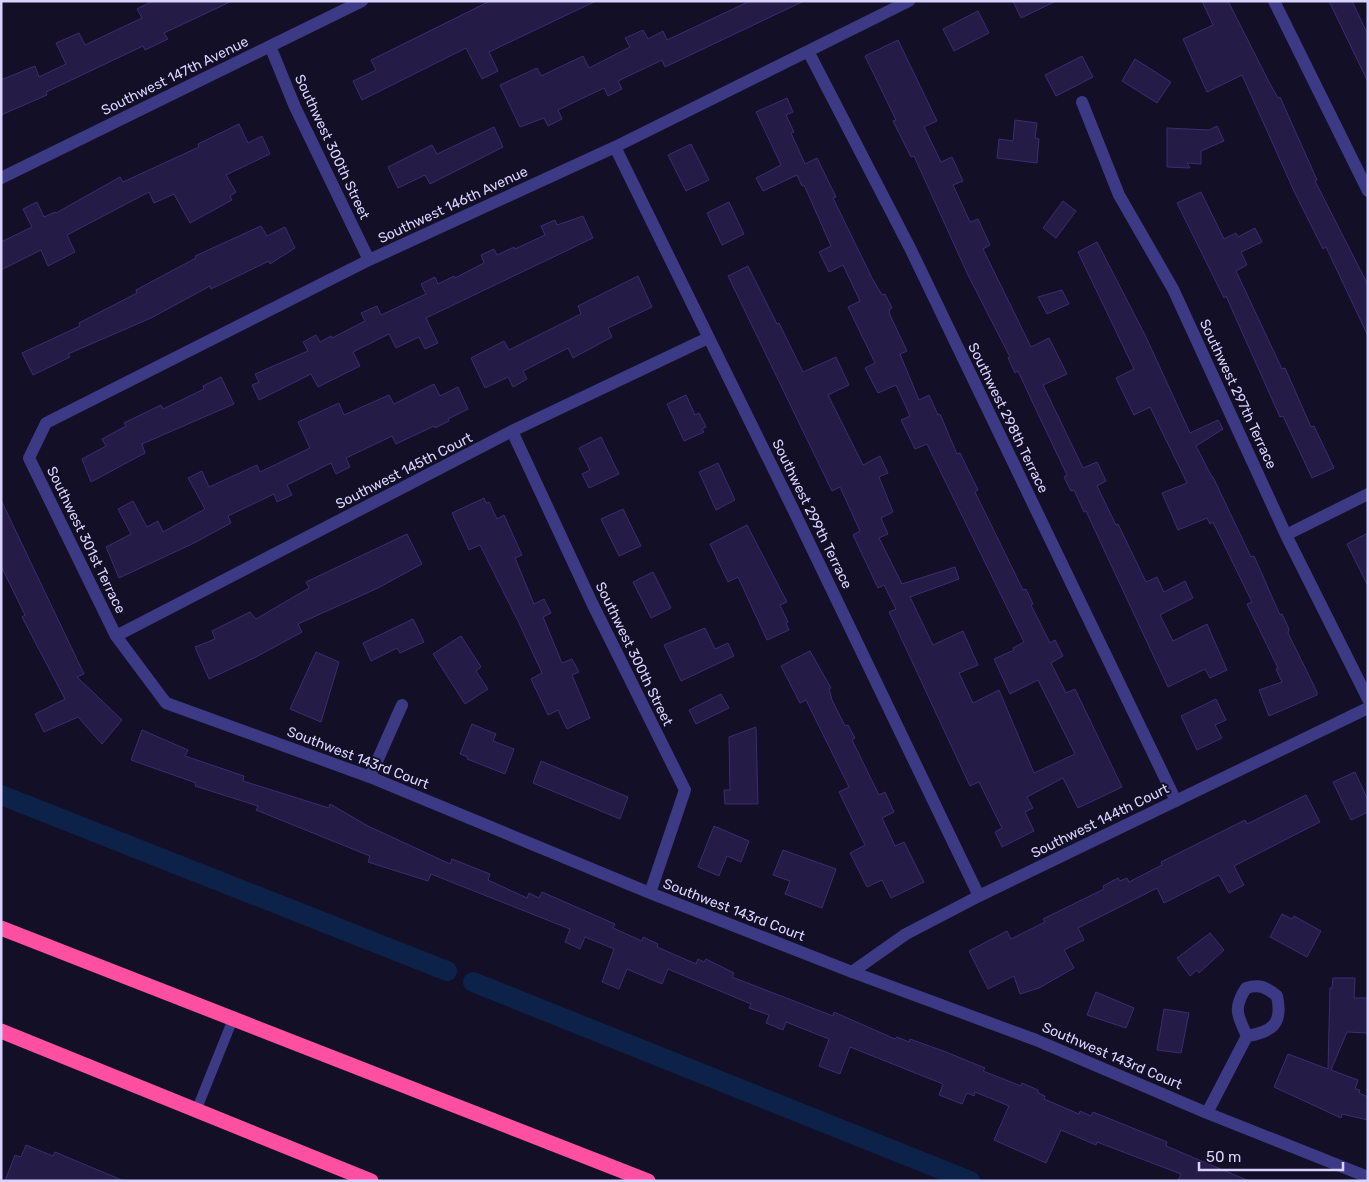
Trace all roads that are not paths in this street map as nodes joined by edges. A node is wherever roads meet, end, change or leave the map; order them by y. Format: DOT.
graph roads {
  1 [pos="362,1"];
  2 [pos="909,1"];
  3 [pos="1274,1"];
  4 [pos="270,46"];
  5 [pos="808,51"];
  6 [pos="1082,102"];
  7 [pos="615,147"];
  8 [pos="1,178"];
  9 [pos="1368,192"];
  10 [pos="369,260"];
  11 [pos="708,338"];
  12 [pos="512,431"];
  13 [pos="30,458"];
  14 [pos="1368,494"];
  15 [pos="1286,535"];
  16 [pos="116,636"];
  17 [pos="1368,699"];
  18 [pos="402,705"];
  19 [pos="1368,708"];
  20 [pos="370,777"];
  21 [pos="1176,801"];
  22 [pos="650,893"];
  23 [pos="978,896"];
  24 [pos="1,928"];
  25 [pos="852,972"];
  26 [pos="233,1019"];
  27 [pos="1,1031"];
  28 [pos="1247,1036"];
  29 [pos="196,1110"];
  30 [pos="1206,1113"];
  31 [pos="1368,1177"];
  32 [pos="372,1181"];
  33 [pos="648,1181"];
  1 -- 4 [label="street, Southwest 147th Avenue"];
  2 -- 5 [label="street, Southwest 146th Avenue"];
  3 -- 9 [label="street"];
  4 -- 8 [label="street, Southwest 147th Avenue"];
  4 -- 10 [label="street, Southwest 300th Street"];
  5 -- 7 [label="street, Southwest 146th Avenue"];
  5 -- 21 [label="street, Southwest 298th Terrace"];
  6 -- 15 [label="street, Southwest 297th Terrace"];
  7 -- 10 [label="street, Southwest 146th Avenue"];
  7 -- 11 [label="street, Southwest 299th Terrace"];
  10 -- 13 [label="street, Southwest 146th Avenue"];
  11 -- 12 [label="street, Southwest 145th Court"];
  11 -- 23 [label="street, Southwest 299th Terrace"];
  12 -- 16 [label="street, Southwest 145th Court"];
  12 -- 22 [label="street, Southwest 300th Street"];
  13 -- 16 [label="street, Southwest 301st Terrace"];
  14 -- 15 [label="street"];
  15 -- 17 [label="street, Southwest 297th Terrace"];
  16 -- 20 [label="street, Southwest 143rd Court"];
  18 -- 20 [label="street"];
  19 -- 21 [label="street, Southwest 144th Court"];
  20 -- 22 [label="street, Southwest 143rd Court"];
  21 -- 23 [label="street, Southwest 144th Court"];
  22 -- 25 [label="street, Southwest 143rd Court"];
  23 -- 25 [label="street, Southwest 144th Court"];
  24 -- 26 [label="highway"];
  25 -- 30 [label="street, Southwest 143rd Court"];
  26 -- 29 [label="lane"];
  26 -- 33 [label="highway"];
  27 -- 29 [label="highway"];
  28 -- 30 [label="street"];
  29 -- 32 [label="highway"];
  30 -- 31 [label="street, Southwest 143rd Court"];
}
